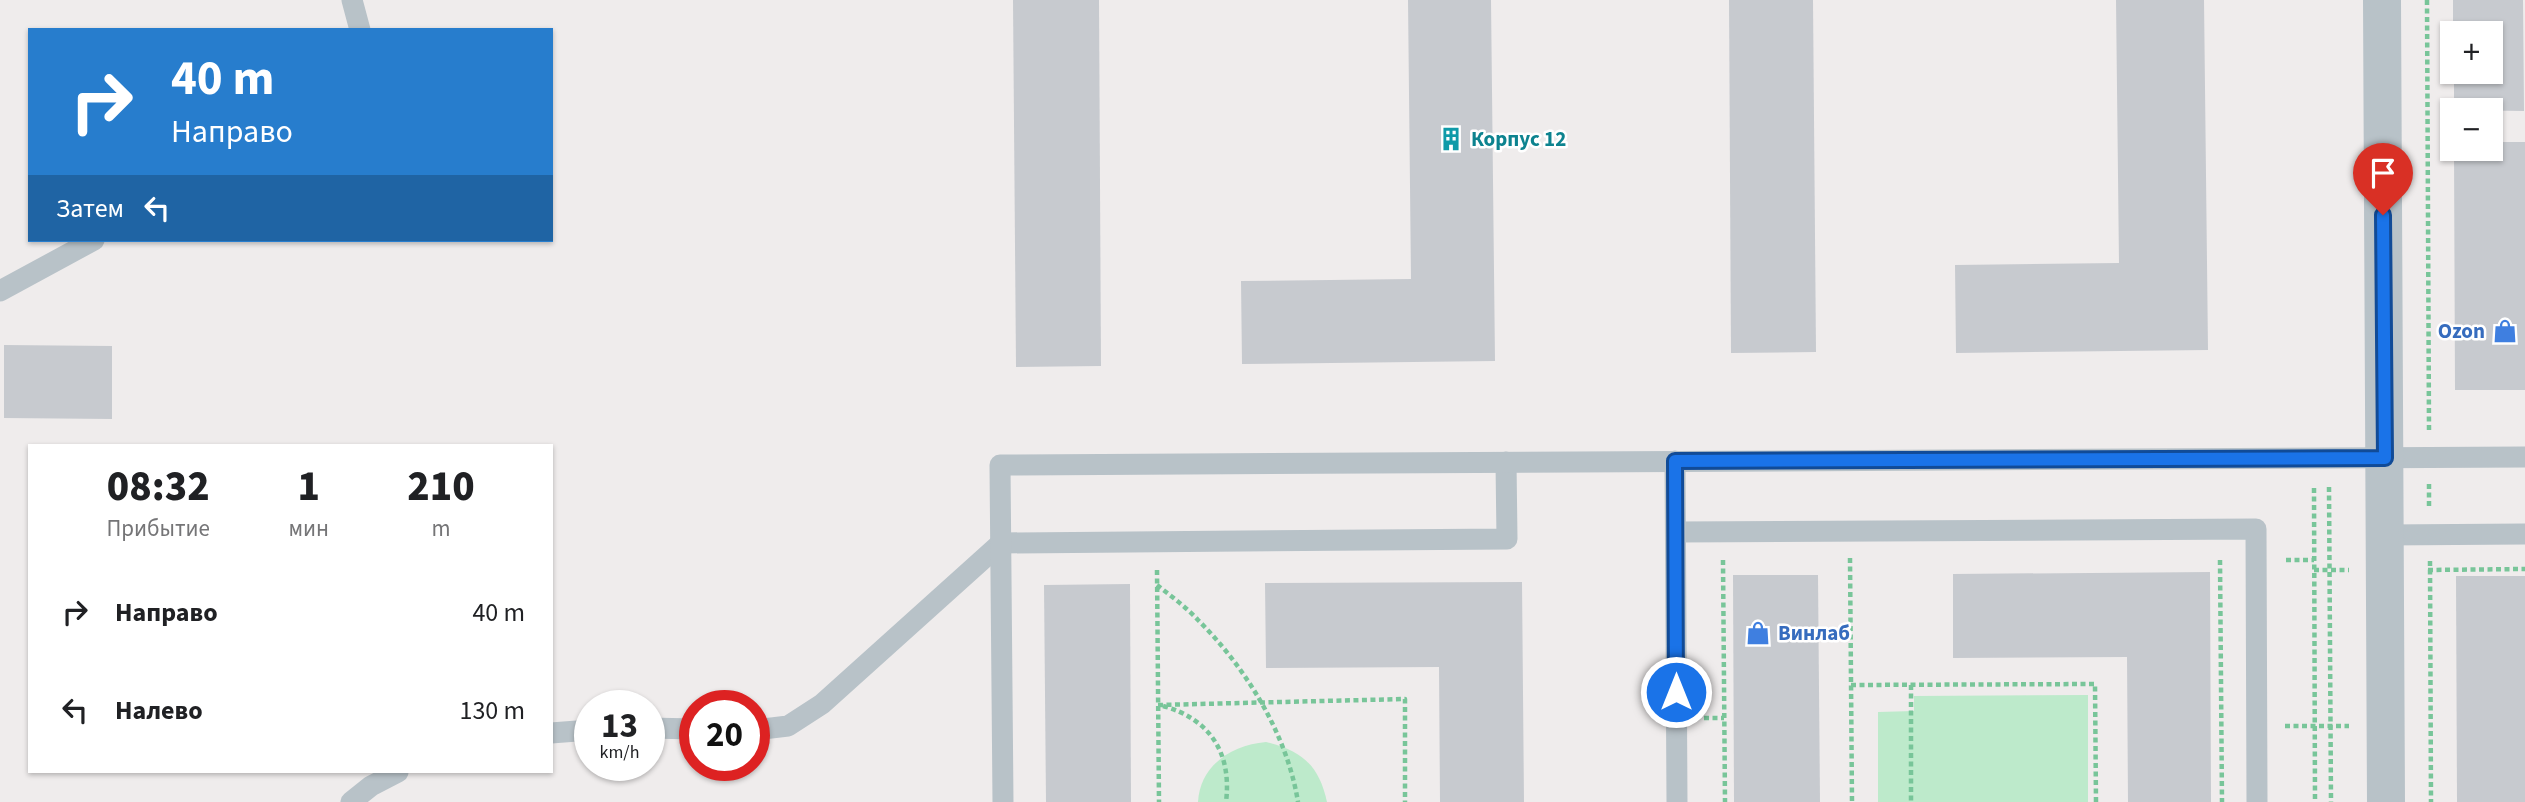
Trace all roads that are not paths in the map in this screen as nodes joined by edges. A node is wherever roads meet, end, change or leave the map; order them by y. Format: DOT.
graph roads {
  1 [pos="352,0"];
  2 [pos="2382,0"];
  3 [pos="359,28"];
  4 [pos="90,242"];
  5 [pos="0,291"];
  6 [pos="2525,457"];
  7 [pos="2385,458"];
  8 [pos="1675,461"];
  9 [pos="1506,462"];
  10 [pos="1676,532"];
  11 [pos="2525,534"];
  12 [pos="2385,535"];
  13 [pos="1001,543"];
  14 [pos="770,728"];
  15 [pos="574,731"];
  16 [pos="553,733"];
  17 [pos="396,773"];
  18 [pos="351,802"];
  19 [pos="1003,802"];
  20 [pos="1677,802"];
  21 [pos="2257,802"];
  22 [pos="2386,802"];
  1 -- 3 [label="lane"];
  2 -- 7 [label="street"];
  4 -- 5 [label="lane"];
  6 -- 7 [label="lane"];
  7 -- 8 [label="lane"];
  7 -- 12 [label="street"];
  8 -- 9 [label="lane"];
  8 -- 10 [label="lane"];
  9 -- 13 [label="lane"];
  9 -- 13 [label="lane"];
  10 -- 20 [label="lane"];
  10 -- 21 [label="lane"];
  11 -- 12 [label="lane"];
  12 -- 22 [label="street"];
  13 -- 14 [label="lane"];
  13 -- 19 [label="lane"];
  15 -- 16 [label="lane"];
  17 -- 18 [label="lane"];
}
